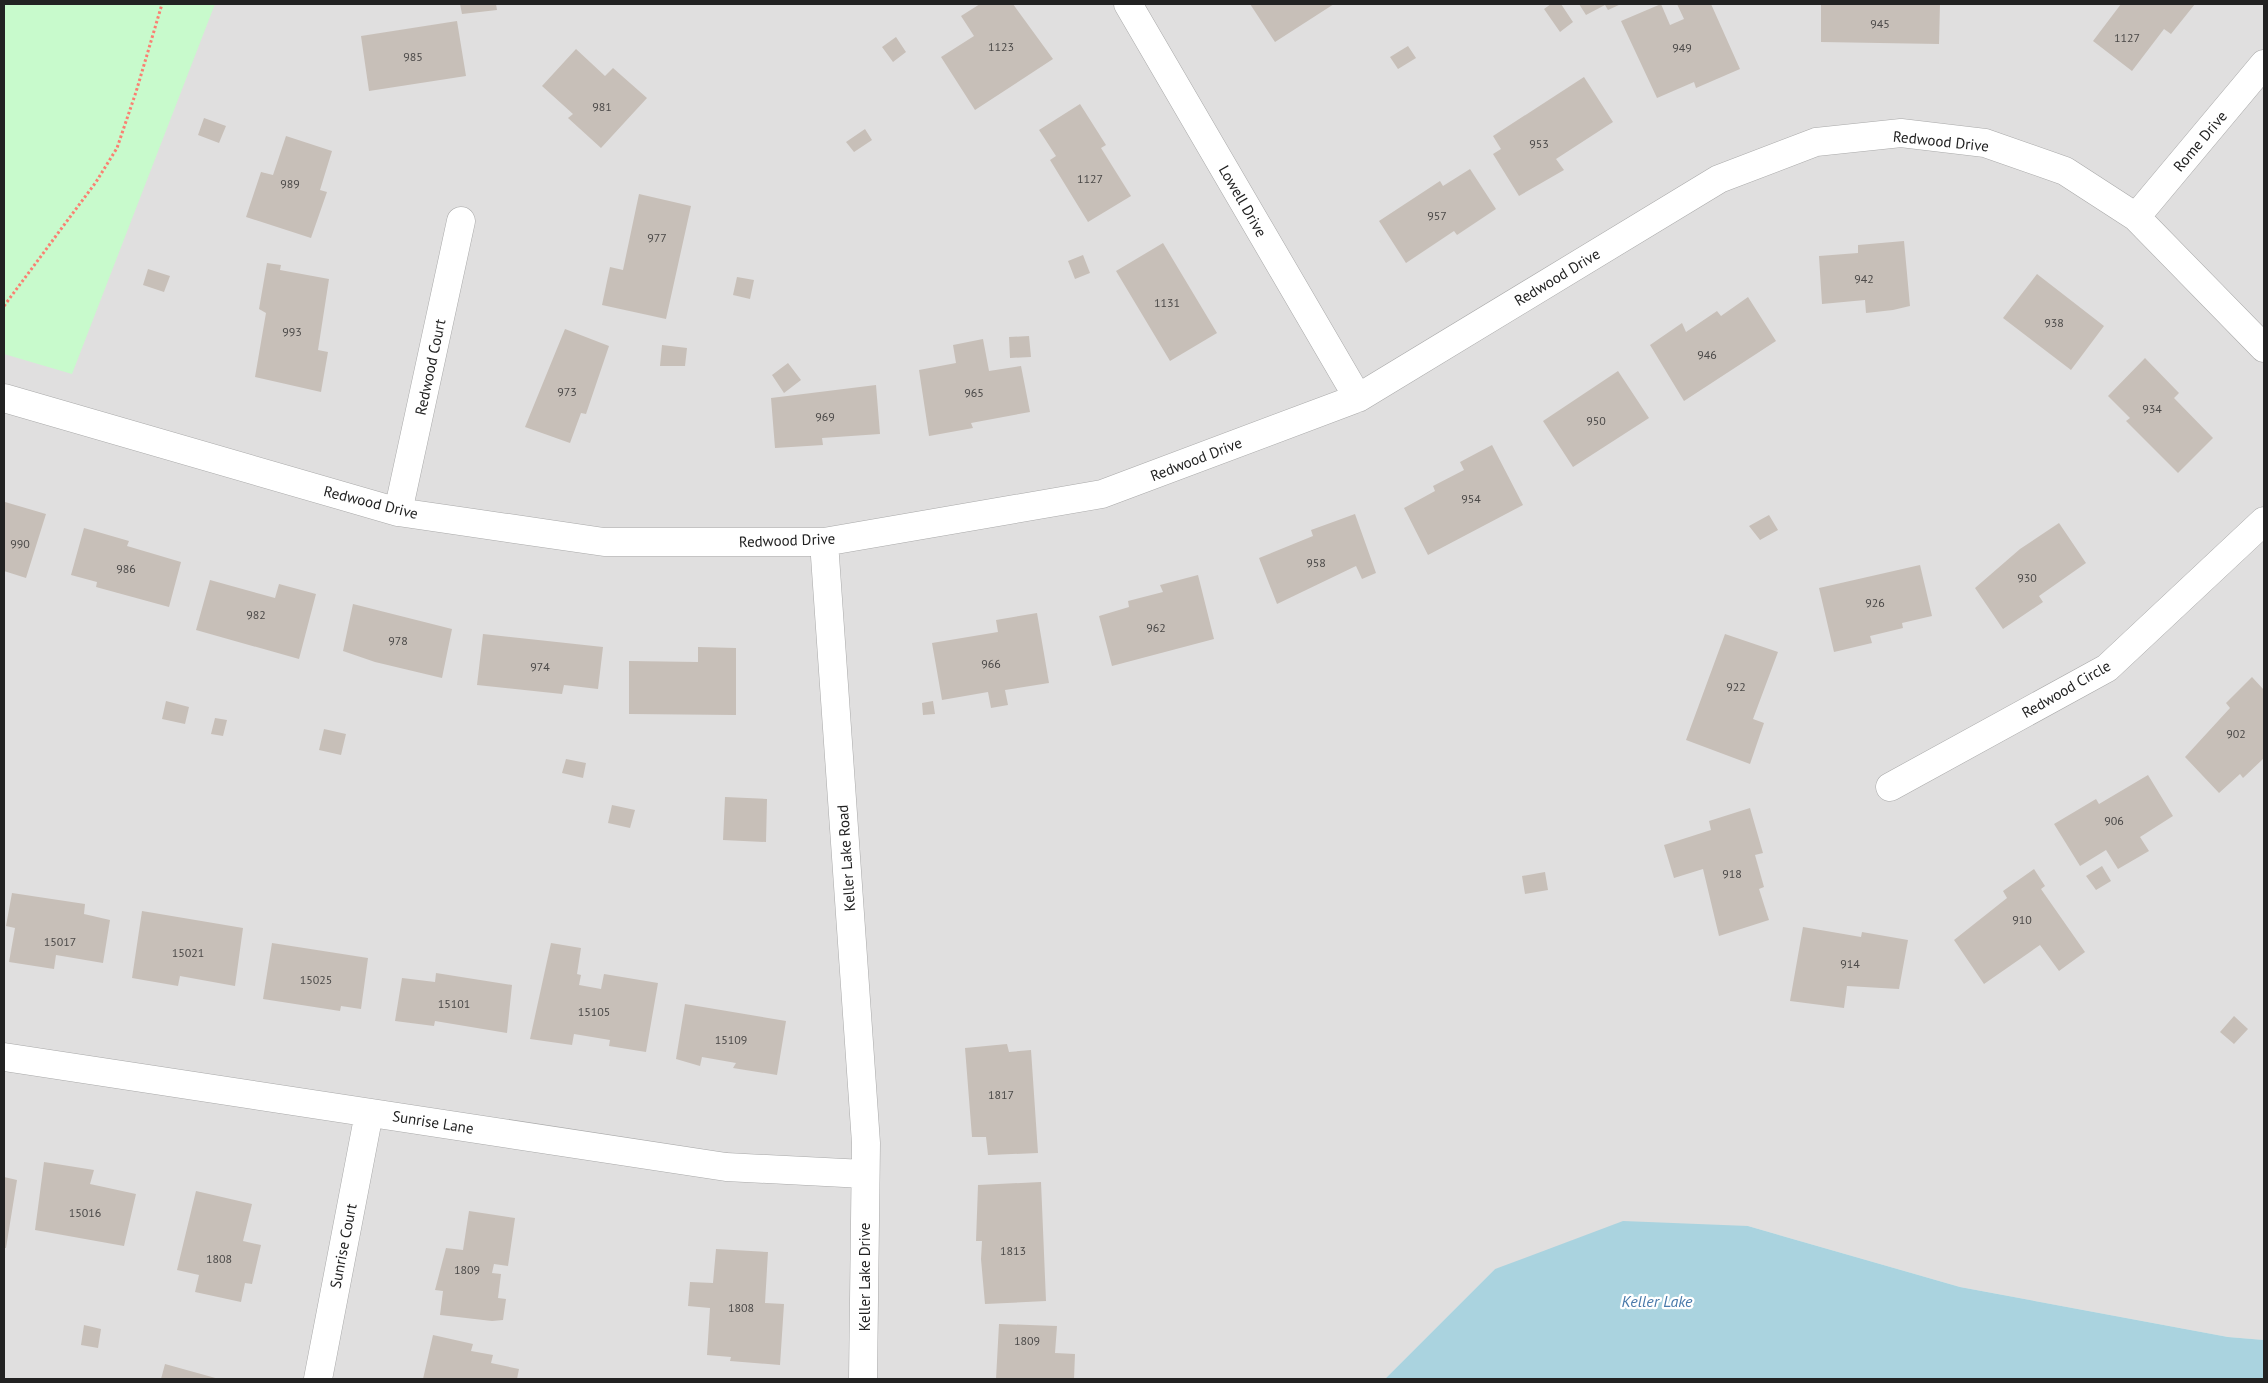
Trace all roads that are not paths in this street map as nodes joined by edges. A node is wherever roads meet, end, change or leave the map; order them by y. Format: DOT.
graph roads {
  1 [pos="1128,4"];
  2 [pos="2264,64"];
  3 [pos="2136,217"];
  4 [pos="461,221"];
  5 [pos="2264,348"];
  6 [pos="4,398"];
  7 [pos="1358,398"];
  8 [pos="398,512"];
  9 [pos="2264,521"];
  10 [pos="824,542"];
  11 [pos="1890,788"];
  12 [pos="4,1057"];
  13 [pos="369,1113"];
  14 [pos="864,1174"];
  15 [pos="318,1379"];
  16 [pos="863,1379"];
  1 -- 7 [label="street, Lowell Drive"];
  2 -- 3 [label="street, Rome Drive"];
  3 -- 5 [label="street, Redwood Drive"];
  3 -- 7 [label="street, Redwood Drive"];
  4 -- 8 [label="street, Redwood Court"];
  6 -- 8 [label="street, Redwood Drive"];
  7 -- 10 [label="street, Redwood Drive"];
  8 -- 10 [label="street, Redwood Drive"];
  9 -- 11 [label="street, Redwood Circle"];
  10 -- 14 [label="street, Keller Lake Road"];
  12 -- 13 [label="street, Sunrise Lane"];
  13 -- 14 [label="street, Sunrise Lane"];
  13 -- 15 [label="street, Sunrise Court"];
  14 -- 16 [label="street, Keller Lake Drive"];
}
